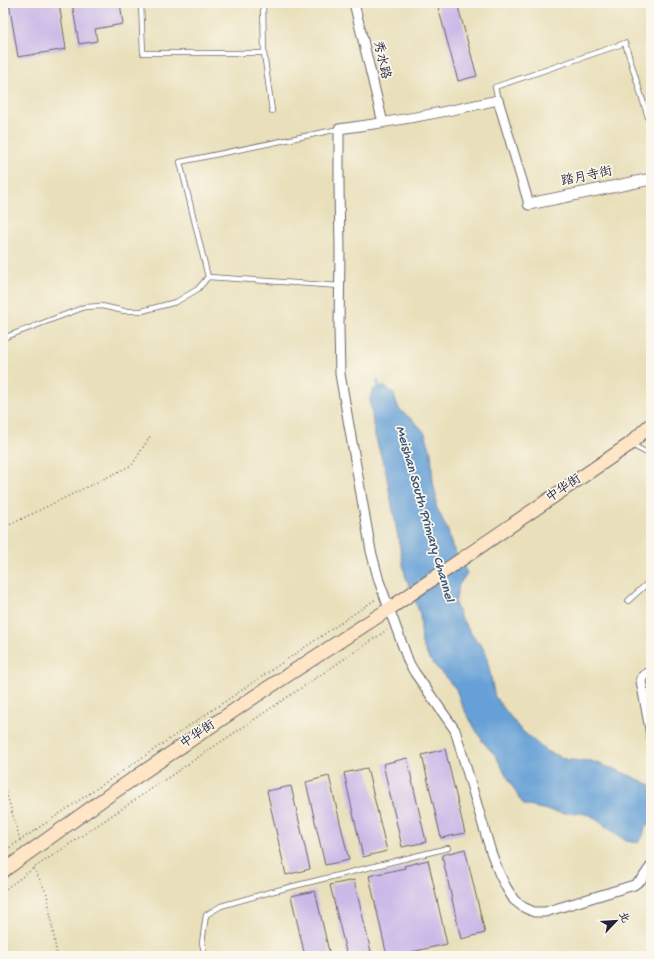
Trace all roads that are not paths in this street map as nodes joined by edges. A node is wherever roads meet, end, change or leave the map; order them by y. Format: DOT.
graph roads {
  1 [pos="141,3"];
  2 [pos="263,3"];
  3 [pos="354,3"];
  4 [pos="264,53"];
  5 [pos="498,100"];
  6 [pos="272,112"];
  7 [pos="383,123"];
  8 [pos="339,128"];
  9 [pos="651,128"];
  10 [pos="651,179"];
  11 [pos="529,204"];
  12 [pos="208,277"];
  13 [pos="340,286"];
  14 [pos="3,338"];
  15 [pos="650,426"];
  16 [pos="630,444"];
  17 [pos="651,455"];
  18 [pos="651,580"];
  19 [pos="628,601"];
  20 [pos="393,607"];
  21 [pos="651,671"];
  22 [pos="651,735"];
  23 [pos="448,848"];
  24 [pos="651,866"];
  25 [pos="3,871"];
  26 [pos="205,956"];
  1 -- 4 [label="lane"];
  2 -- 4 [label="lane"];
  3 -- 7 [label="street, 秀水路"];
  4 -- 6 [label="lane"];
  5 -- 7 [label="street"];
  5 -- 9 [label="lane"];
  5 -- 11 [label="street"];
  7 -- 8 [label="street"];
  8 -- 12 [label="lane"];
  8 -- 13 [label="street"];
  10 -- 11 [label="street, 踏月寺街"];
  12 -- 13 [label="lane"];
  12 -- 14 [label="lane"];
  13 -- 20 [label="street"];
  15 -- 16 [label="main road, 中华街"];
  16 -- 17 [label="lane"];
  16 -- 20 [label="main road, 中华街"];
  18 -- 19 [label="lane"];
  20 -- 24 [label="street"];
  20 -- 25 [label="main road, 中华街"];
  21 -- 22 [label="street"];
  23 -- 26 [label="lane"];
}
